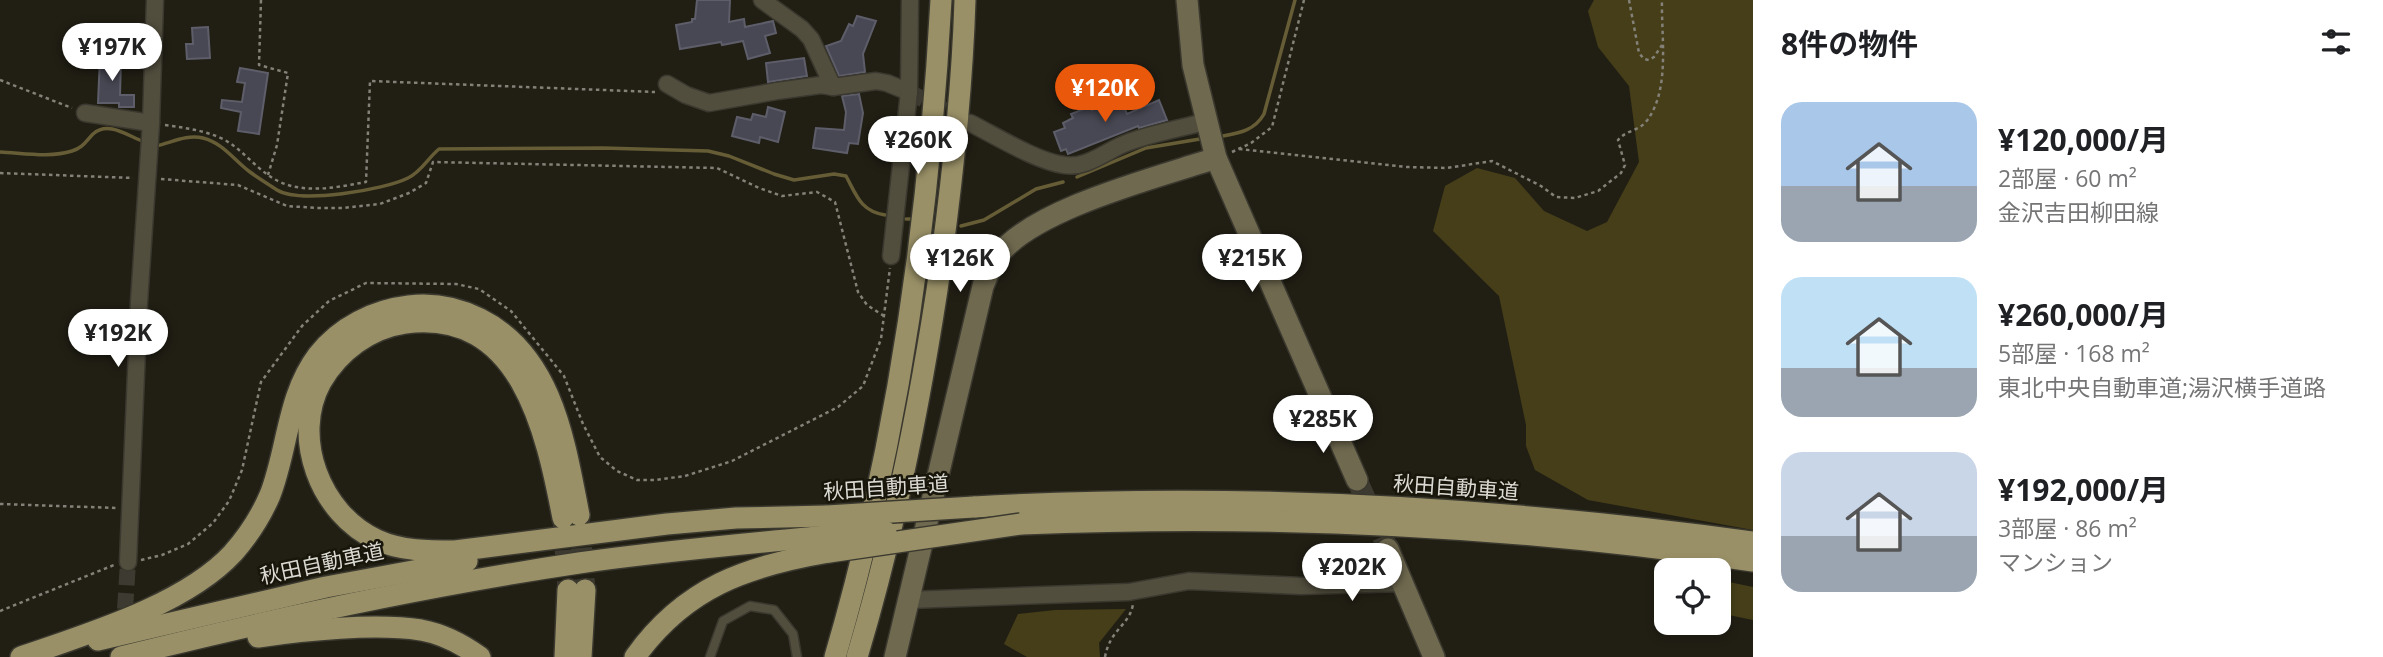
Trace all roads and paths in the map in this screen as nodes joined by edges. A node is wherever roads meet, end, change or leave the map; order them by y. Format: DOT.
graph roads {
  1 [pos="155,0"];
  2 [pos="261,0"];
  3 [pos="762,0"];
  4 [pos="910,0"];
  5 [pos="941,0"];
  6 [pos="965,0"];
  7 [pos="1187,0"];
  8 [pos="1304,0"];
  9 [pos="1629,0"];
  10 [pos="1662,0"];
  11 [pos="1662,45"];
  12 [pos="0,80"];
  13 [pos="667,84"];
  14 [pos="833,87"];
  15 [pos="909,92"];
  16 [pos="85,113"];
  17 [pos="1208,121"];
  18 [pos="970,123"];
  19 [pos="151,129"];
  20 [pos="1239,149"];
  21 [pos="1216,158"];
  22 [pos="0,173"];
  23 [pos="268,175"];
  24 [pos="147,178"];
  25 [pos="891,256"];
  26 [pos="884,316"];
  27 [pos="1357,480"];
  28 [pos="0,504"];
  29 [pos="131,508"];
  30 [pos="828,535"];
  31 [pos="1753,542"];
  32 [pos="1388,549"];
  33 [pos="1753,561"];
  34 [pos="128,562"];
  35 [pos="1402,583"];
  36 [pos="1135,591"];
  37 [pos="909,600"];
  38 [pos="0,611"];
  39 [pos="21,657"];
  40 [pos="34,657"];
  41 [pos="121,657"];
  42 [pos="148,657"];
  43 [pos="480,657"];
  44 [pos="565,657"];
  45 [pos="582,657"];
  46 [pos="635,657"];
  47 [pos="710,657"];
  48 [pos="797,657"];
  49 [pos="835,657"];
  50 [pos="857,657"];
  51 [pos="895,657"];
  52 [pos="1105,657"];
  53 [pos="1434,657"];
  1 -- 19 [label="street"];
  2 -- 23 [label="path"];
  3 -- 14 [label="street"];
  4 -- 15 [label="street"];
  5 -- 49 [label="highway"];
  6 -- 50 [label="highway"];
  7 -- 17 [label="street"];
  8 -- 20 [label="path"];
  9 -- 11 [label="path"];
  10 -- 11 [label="path"];
  11 -- 20 [label="path"];
  12 -- 16 [label="path"];
  13 -- 14 [label="street"];
  13 -- 23 [label="path"];
  14 -- 15 [label="street"];
  15 -- 25 [label="street"];
  16 -- 19 [label="street"];
  17 -- 18 [label="street"];
  17 -- 21 [label="street"];
  19 -- 23 [label="path"];
  19 -- 24 [label="street"];
  20 -- 21 [label="path"];
  21 -- 27 [label="street"];
  21 -- 37 [label="street"];
  22 -- 24 [label="path"];
  24 -- 26 [label="path"];
  24 -- 29 [label="street"];
  28 -- 29 [label="path"];
  29 -- 34 [label="street"];
  30 -- 31 [label="highway, 秋田自動車道, bridge"];
  30 -- 33 [label="highway, 秋田自動車道, bridge"];
  30 -- 39 [label="highway"];
  30 -- 40 [label="highway, 秋田自動車道"];
  30 -- 41 [label="highway, 秋田自動車道"];
  30 -- 46 [label="highway"];
  32 -- 35 [label="street"];
  34 -- 38 [label="path"];
  35 -- 36 [label="street"];
  35 -- 53 [label="street"];
  36 -- 37 [label="street"];
  36 -- 52 [label="path"];
  37 -- 51 [label="street"];
  42 -- 43 [label="highway"];
  44 -- 45 [label="highway"];
  47 -- 48 [label="lane"];
}
